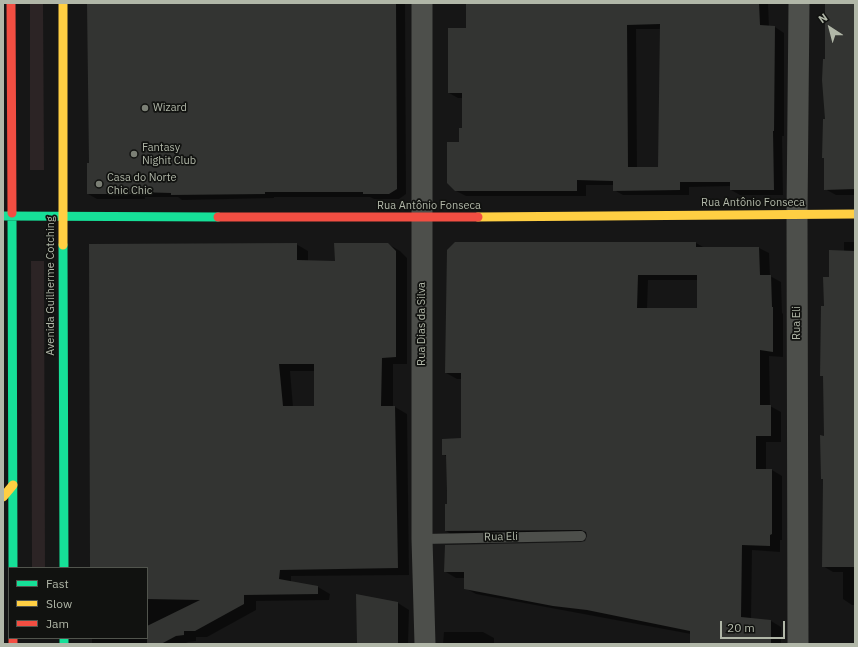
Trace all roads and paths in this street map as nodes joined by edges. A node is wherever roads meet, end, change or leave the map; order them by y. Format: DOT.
graph roads {
  1 [pos="11,3"];
  2 [pos="63,3"];
  3 [pos="422,3"];
  4 [pos="799,3"];
  5 [pos="855,214"];
  6 [pos="797,215"];
  7 [pos="7,216"];
  8 [pos="63,217"];
  9 [pos="422,218"];
  10 [pos="13,485"];
  11 [pos="3,497"];
  12 [pos="581,536"];
  13 [pos="422,539"];
  14 [pos="13,567"];
  15 [pos="64,567"];
  16 [pos="425,644"];
  17 [pos="798,644"];
  1 -- 7 [label="main road"];
  2 -- 8 [label="main road, Avenida Guilherme Cotching"];
  3 -- 9 [label="street, Rua Dias da Silva"];
  4 -- 6 [label="street, Rua Eli"];
  5 -- 6 [label="main road, Rua Antônio Fonseca"];
  6 -- 9 [label="main road, Rua Antônio Fonseca"];
  6 -- 17 [label="street, Rua Eli"];
  7 -- 8 [label="main road, Rua Antônio Fonseca"];
  7 -- 10 [label="main road"];
  8 -- 9 [label="main road, Rua Antônio Fonseca"];
  8 -- 15 [label="main road, Avenida Guilherme Cotching"];
  9 -- 13 [label="street, Rua Dias da Silva"];
  10 -- 11 [label="main road"];
  10 -- 14 [label="main road"];
  12 -- 13 [label="lane, Rua Eli"];
  13 -- 16 [label="street, Rua Dias da Silva"];
}
